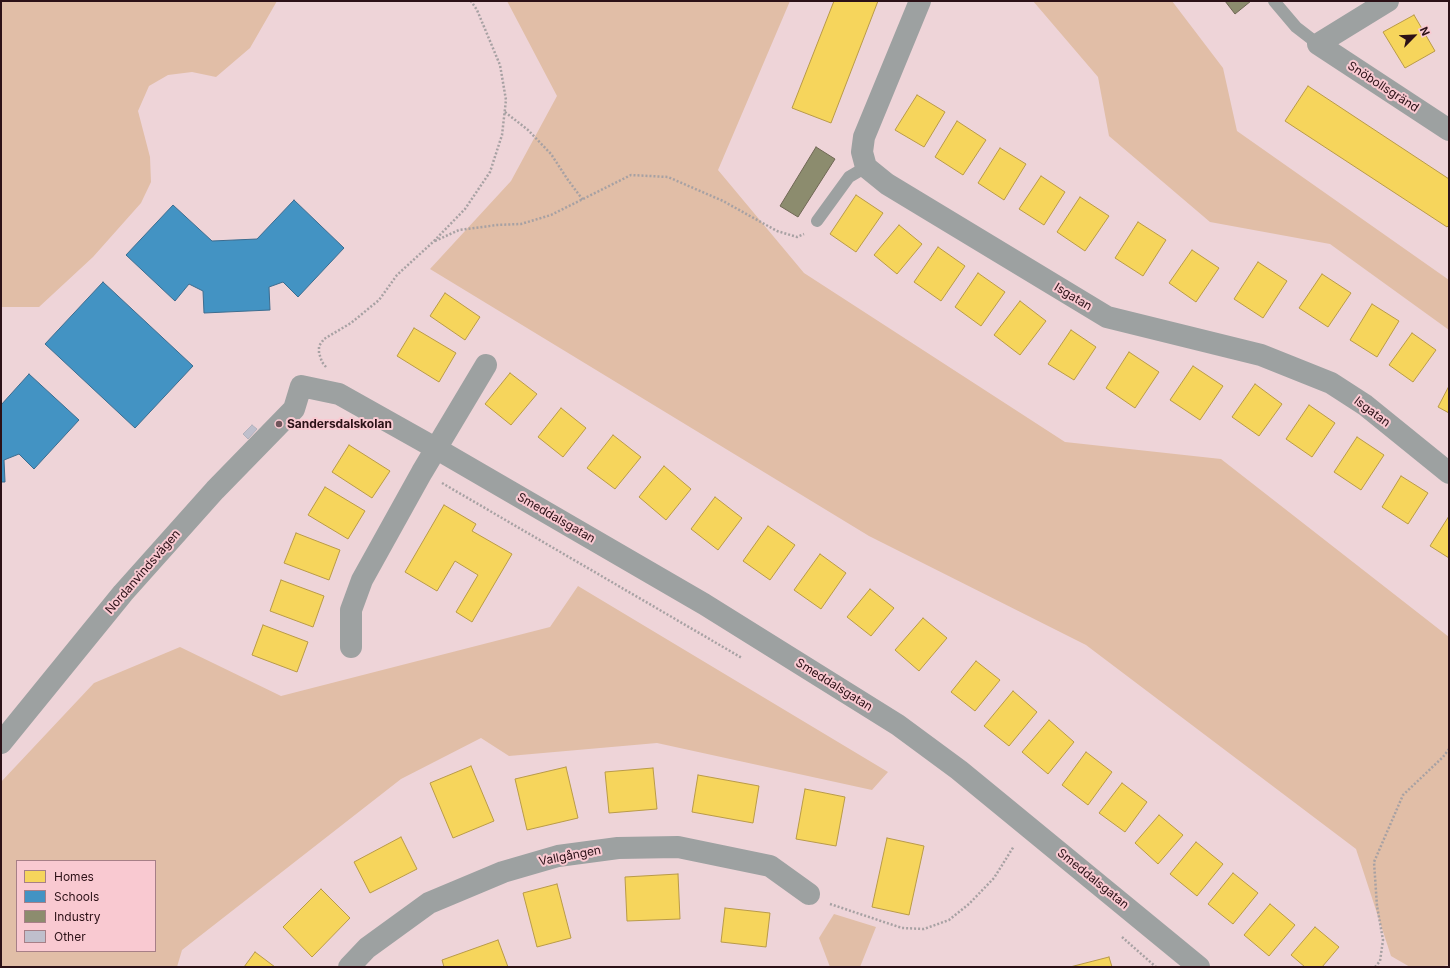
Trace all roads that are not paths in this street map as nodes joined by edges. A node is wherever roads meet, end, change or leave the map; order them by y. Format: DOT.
graph roads {
  1 [pos="920,1"];
  2 [pos="1274,1"];
  3 [pos="1388,1"];
  4 [pos="1318,44"];
  5 [pos="1449,130"];
  6 [pos="866,167"];
  7 [pos="818,221"];
  8 [pos="486,365"];
  9 [pos="294,409"];
  10 [pos="446,455"];
  11 [pos="1449,473"];
  12 [pos="351,647"];
  13 [pos="1,743"];
  14 [pos="810,894"];
  15 [pos="349,967"];
  16 [pos="1200,967"];
  1 -- 6 [label="street"];
  2 -- 4 [label="lane"];
  3 -- 4 [label="street"];
  4 -- 5 [label="street, Snöbollsgränd"];
  6 -- 7 [label="lane"];
  6 -- 11 [label="street, Isgatan"];
  8 -- 10 [label="street"];
  9 -- 10 [label="street, Smeddalsgatan"];
  9 -- 13 [label="street, Nordanvindsvägen"];
  10 -- 12 [label="street"];
  10 -- 16 [label="street, Smeddalsgatan"];
  14 -- 15 [label="street, Vallgången"];
}
